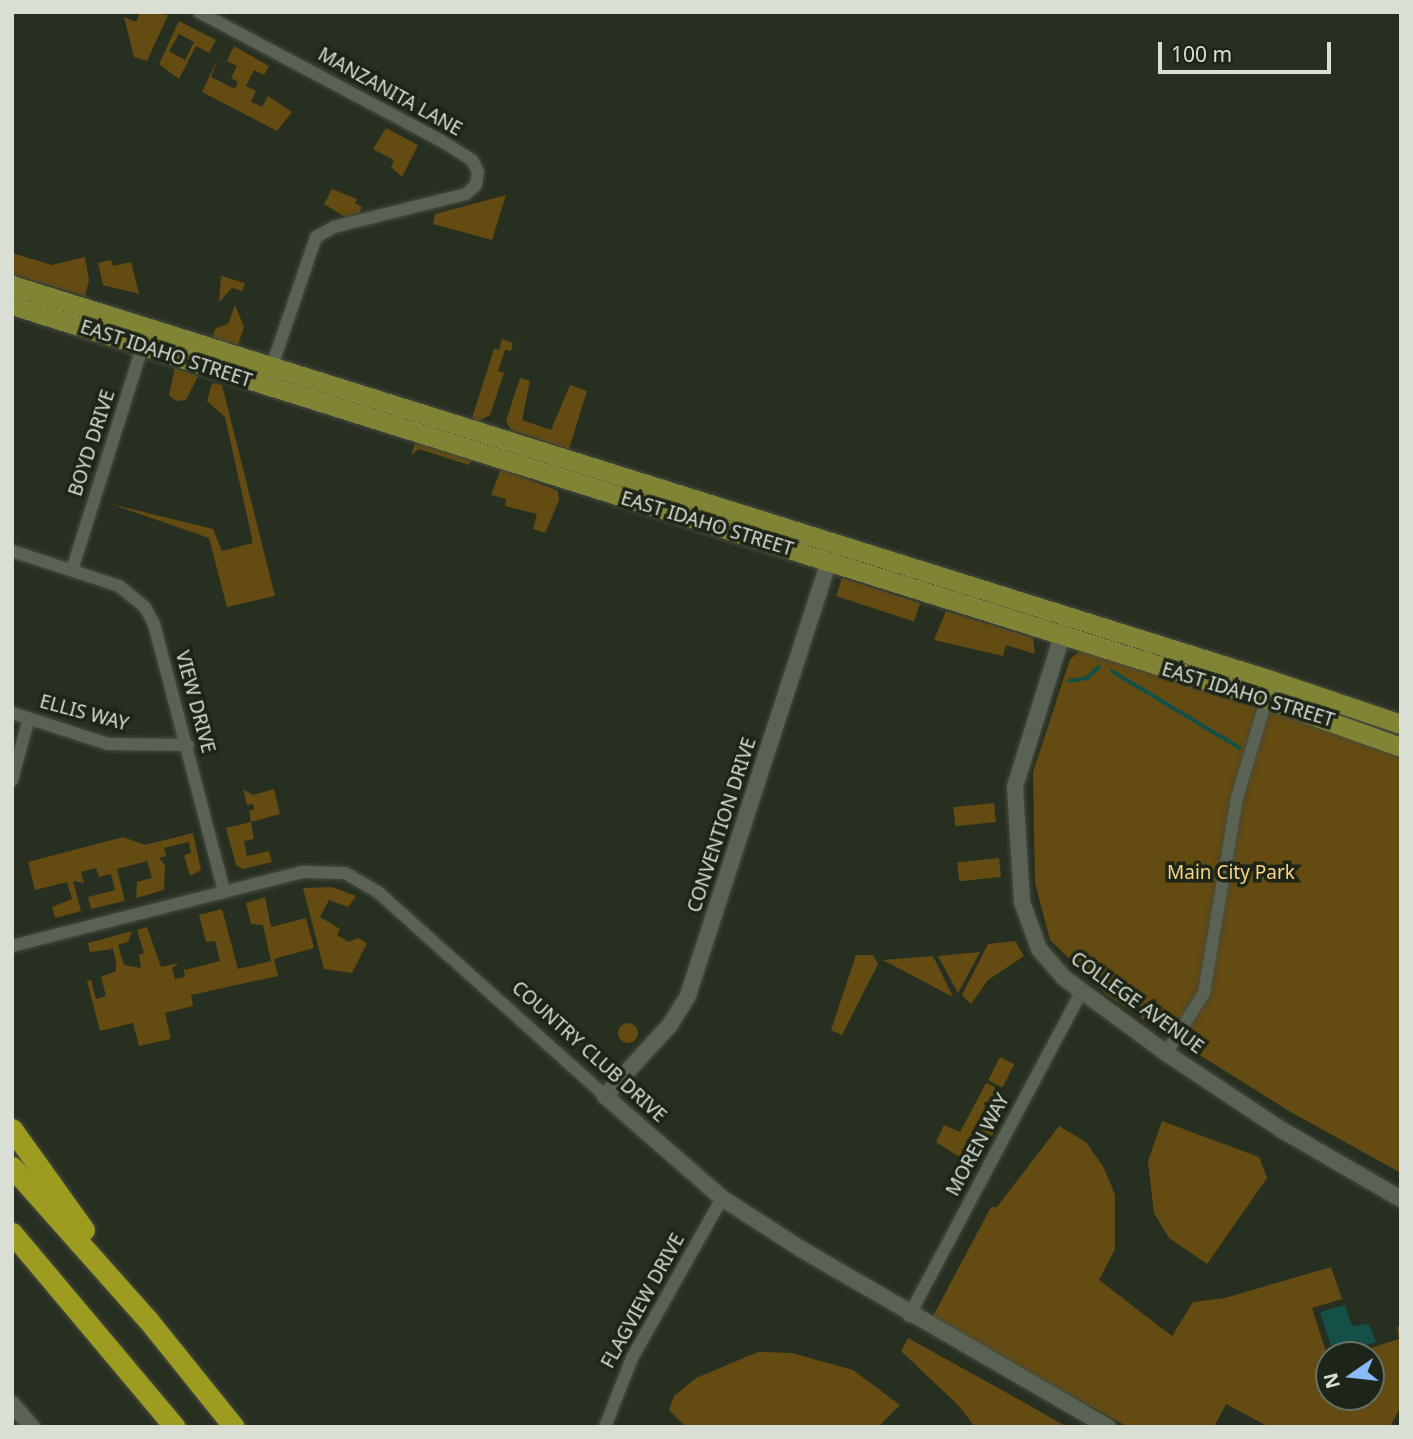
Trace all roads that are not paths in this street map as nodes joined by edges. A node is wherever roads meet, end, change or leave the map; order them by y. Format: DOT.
graph roads {
  1 [pos="199,12"];
  2 [pos="12,285"];
  3 [pos="12,305"];
  4 [pos="148,328"];
  5 [pos="142,347"];
  6 [pos="272,366"];
  7 [pos="266,386"];
  8 [pos="835,543"];
  9 [pos="12,551"];
  10 [pos="828,562"];
  11 [pos="72,570"];
  12 [pos="930,595"];
  13 [pos="1005,597"];
  14 [pos="1067,617"];
  15 [pos="1061,638"];
  16 [pos="1272,680"];
  17 [pos="1266,699"];
  18 [pos="12,713"];
  19 [pos="29,718"];
  20 [pos="1401,724"];
  21 [pos="188,746"];
  22 [pos="1401,747"];
  23 [pos="12,780"];
  24 [pos="224,891"];
  25 [pos="12,946"];
  26 [pos="1081,992"];
  27 [pos="1166,1053"];
  28 [pos="605,1096"];
  29 [pos="12,1129"];
  30 [pos="12,1167"];
  31 [pos="722,1198"];
  32 [pos="1401,1199"];
  33 [pos="12,1233"];
  34 [pos="909,1316"];
  35 [pos="148,1320"];
  36 [pos="12,1404"];
  37 [pos="32,1427"];
  38 [pos="175,1427"];
  39 [pos="234,1427"];
  40 [pos="605,1427"];
  41 [pos="1108,1427"];
  1 -- 6 [label="street, MANZANITA LANE"];
  2 -- 4 [label="main road, EAST IDAHO STREET"];
  3 -- 5 [label="main road, EAST IDAHO STREET"];
  4 -- 5 [label="street, BOYD DRIVE"];
  4 -- 6 [label="main road, EAST IDAHO STREET"];
  5 -- 7 [label="main road, EAST IDAHO STREET"];
  5 -- 11 [label="street, BOYD DRIVE"];
  6 -- 7 [label="street, MANZANITA LANE"];
  6 -- 8 [label="main road, EAST IDAHO STREET"];
  7 -- 10 [label="main road, EAST IDAHO STREET"];
  8 -- 10 [label="street, CONVENTION DRIVE"];
  8 -- 13 [label="main road, EAST IDAHO STREET"];
  9 -- 11 [label="street, VIEW DRIVE"];
  10 -- 12 [label="main road, EAST IDAHO STREET"];
  10 -- 28 [label="street, CONVENTION DRIVE"];
  11 -- 21 [label="street, VIEW DRIVE"];
  12 -- 13 [label="main road"];
  12 -- 15 [label="main road, EAST IDAHO STREET"];
  13 -- 14 [label="main road, EAST IDAHO STREET"];
  14 -- 15 [label="street, COLLEGE AVENUE"];
  14 -- 16 [label="main road, EAST IDAHO STREET"];
  15 -- 17 [label="main road, EAST IDAHO STREET"];
  15 -- 26 [label="street, COLLEGE AVENUE"];
  16 -- 17 [label="street"];
  16 -- 20 [label="main road, EAST IDAHO STREET"];
  17 -- 22 [label="main road, EAST IDAHO STREET"];
  17 -- 27 [label="street"];
  18 -- 19 [label="street, ELLIS WAY"];
  19 -- 21 [label="street, ELLIS WAY"];
  19 -- 23 [label="street"];
  21 -- 24 [label="street, VIEW DRIVE"];
  24 -- 25 [label="street, COUNTRY CLUB DRIVE"];
  24 -- 28 [label="street, COUNTRY CLUB DRIVE"];
  26 -- 27 [label="street, COLLEGE AVENUE"];
  26 -- 34 [label="street, MOREN WAY"];
  27 -- 32 [label="street, COLLEGE AVENUE"];
  28 -- 31 [label="street, COUNTRY CLUB DRIVE"];
  29 -- 35 [label="highway"];
  30 -- 35 [label="highway"];
  31 -- 34 [label="street, COUNTRY CLUB DRIVE"];
  31 -- 40 [label="street, FLAGVIEW DRIVE"];
  33 -- 38 [label="highway"];
  34 -- 41 [label="street, COUNTRY CLUB DRIVE"];
  35 -- 39 [label="highway"];
  36 -- 37 [label="street"];
}
